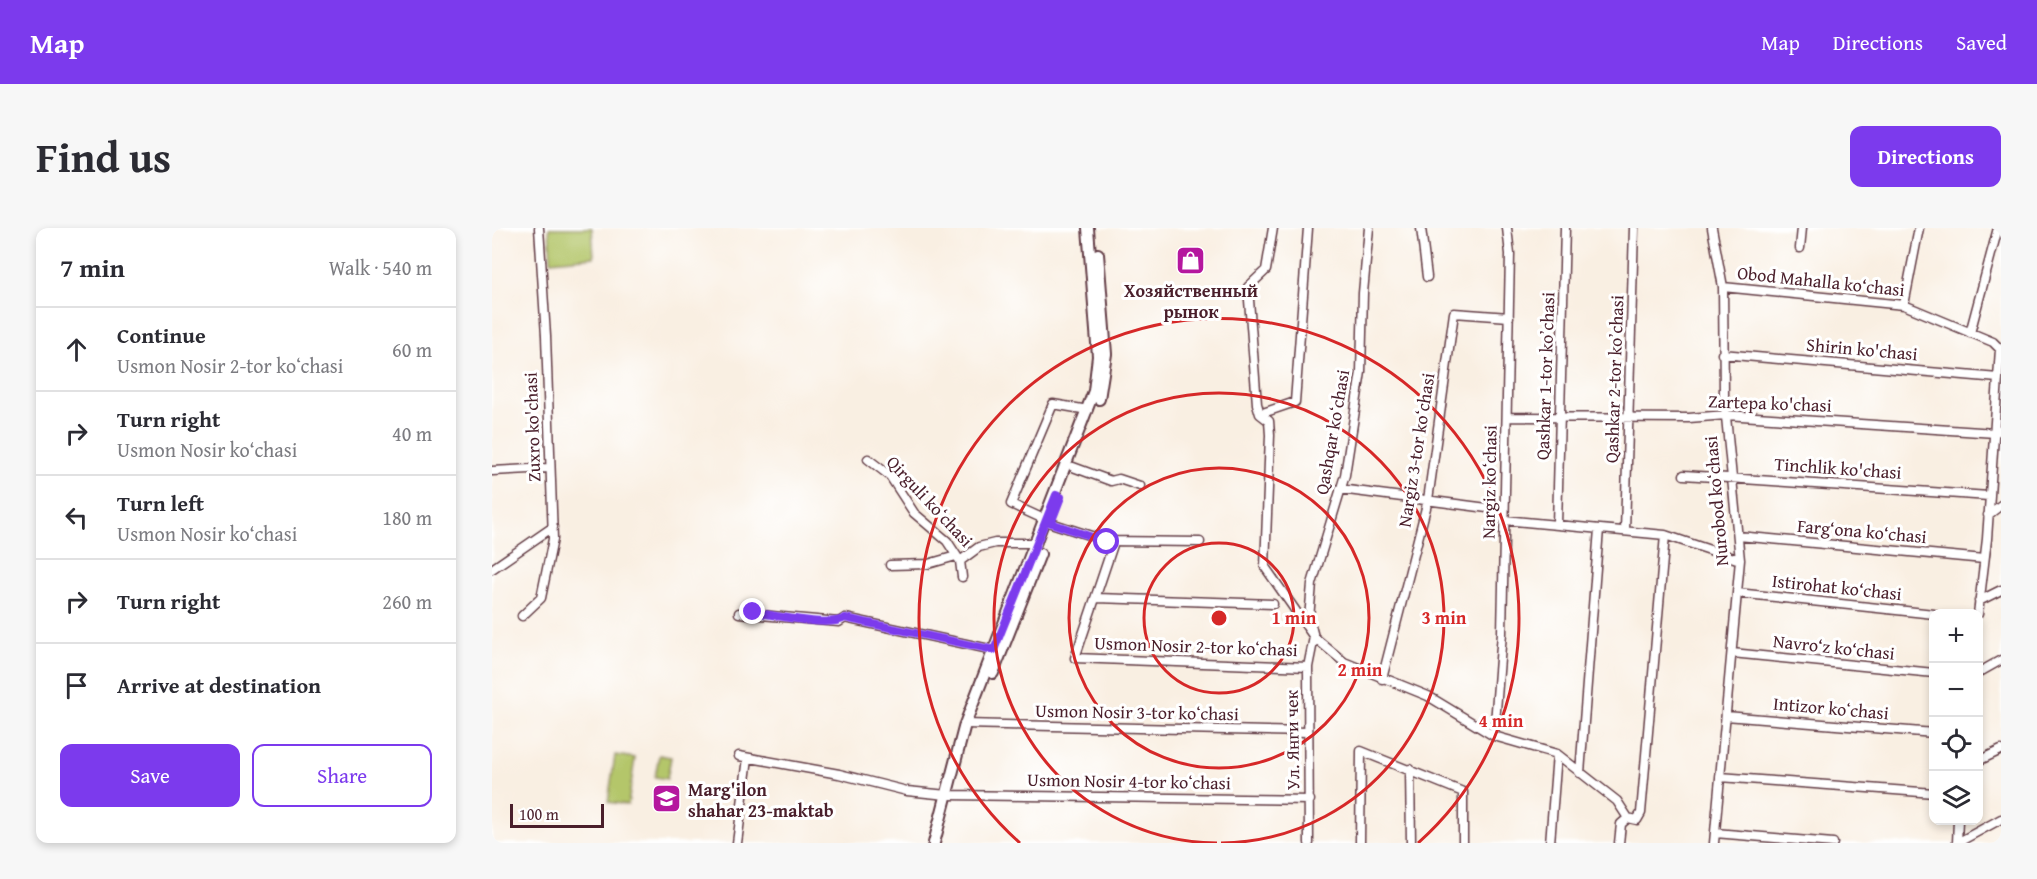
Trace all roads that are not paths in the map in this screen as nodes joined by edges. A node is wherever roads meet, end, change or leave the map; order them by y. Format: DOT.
graph roads {
  1 [pos="538,228"];
  2 [pos="1088,228"];
  3 [pos="1095,228"];
  4 [pos="1273,228"];
  5 [pos="1308,228"];
  6 [pos="1368,228"];
  7 [pos="1420,228"];
  8 [pos="1507,228"];
  9 [pos="1565,228"];
  10 [pos="1634,228"];
  11 [pos="1712,228"];
  12 [pos="1802,228"];
  13 [pos="1918,228"];
  14 [pos="1998,228"];
  15 [pos="1800,248"];
  16 [pos="1427,277"];
  17 [pos="1723,287"];
  18 [pos="1904,305"];
  19 [pos="1509,317"];
  20 [pos="1970,333"];
  21 [pos="1722,354"];
  22 [pos="1998,378"];
  23 [pos="1088,410"];
  24 [pos="1260,414"];
  25 [pos="1726,415"];
  26 [pos="1506,417"];
  27 [pos="1560,418"];
  28 [pos="1629,418"];
  29 [pos="1998,431"];
  30 [pos="868,459"];
  31 [pos="1073,467"];
  32 [pos="550,468"];
  33 [pos="494,474"];
  34 [pos="1684,475"];
  35 [pos="1732,477"];
  36 [pos="1140,486"];
  37 [pos="1340,489"];
  38 [pos="1058,496"];
  39 [pos="1989,496"];
  40 [pos="1428,500"];
  41 [pos="2001,505"];
  42 [pos="1988,515"];
  43 [pos="1504,520"];
  44 [pos="1048,522"];
  45 [pos="1557,525"];
  46 [pos="553,527"];
  47 [pos="1599,529"];
  48 [pos="1625,531"];
  49 [pos="1665,535"];
  50 [pos="1738,537"];
  51 [pos="1113,542"];
  52 [pos="1200,542"];
  53 [pos="1037,543"];
  54 [pos="958,558"];
  55 [pos="1984,559"];
  56 [pos="1740,560"];
  57 [pos="890,565"];
  58 [pos="492,569"];
  59 [pos="962,577"];
  60 [pos="2001,590"];
  61 [pos="1737,593"];
  62 [pos="1097,598"];
  63 [pos="1979,601"];
  64 [pos="1273,604"];
  65 [pos="1978,609"];
  66 [pos="739,613"];
  67 [pos="1929,613"];
  68 [pos="522,616"];
  69 [pos="1314,637"];
  70 [pos="994,650"];
  71 [pos="1732,653"];
  72 [pos="2001,660"];
  73 [pos="1308,667"];
  74 [pos="1983,670"];
  75 [pos="1929,673"];
  76 [pos="1382,679"];
  77 [pos="1726,716"];
  78 [pos="967,728"];
  79 [pos="1308,732"];
  80 [pos="1929,733"];
  81 [pos="1494,736"];
  82 [pos="2001,750"];
  83 [pos="1557,754"];
  84 [pos="1983,759"];
  85 [pos="1410,769"];
  86 [pos="1580,772"];
  87 [pos="1720,777"];
  88 [pos="1929,793"];
  89 [pos="947,795"];
  90 [pos="1310,800"];
  91 [pos="1628,819"];
  92 [pos="2001,819"];
  93 [pos="1958,825"];
  94 [pos="1715,833"];
  95 [pos="737,843"];
  96 [pos="934,843"];
  97 [pos="1309,843"];
  98 [pos="1360,843"];
  99 [pos="1411,843"];
  100 [pos="1463,843"];
  101 [pos="1550,843"];
  102 [pos="1619,843"];
  103 [pos="1714,843"];
  104 [pos="1833,843"];
  105 [pos="1957,843"];
  1 -- 32 [label="street, Zuxro ko'chasi"];
  2 -- 23 [label="main road"];
  3 -- 31 [label="main road"];
  4 -- 24 [label="street"];
  5 -- 24 [label="street"];
  6 -- 37 [label="street, Qashqar koʻchasi"];
  7 -- 16 [label="street"];
  8 -- 19 [label="street, Nargiz koʻchasi"];
  9 -- 27 [label="street, Qashkar 1-tor koʼchasi"];
  10 -- 28 [label="street, Qashkar 2-tor koʼchasi"];
  11 -- 17 [label="street, Nurobod koʻchasi"];
  12 -- 15 [label="street"];
  13 -- 18 [label="street"];
  14 -- 20 [label="street"];
  17 -- 18 [label="street, Obod Mahalla ko‘chasi"];
  17 -- 21 [label="street, Nurobod koʻchasi"];
  18 -- 20 [label="street, Obod Mahalla ko‘chasi"];
  19 -- 26 [label="street, Nargiz koʻchasi"];
  19 -- 40 [label="street, Nargiz 3-tor koʻchasi"];
  20 -- 22 [label="street, Obod Mahalla ko‘chasi"];
  21 -- 22 [label="street, Shirin ko'chasi"];
  21 -- 25 [label="street, Nurobod koʻchasi"];
  22 -- 29 [label="street, Obod Mahalla ko‘chasi"];
  23 -- 38 [label="main road"];
  23 -- 44 [label="street"];
  24 -- 69 [label="street"];
  25 -- 28 [label="street, Zartepa ko'chasi"];
  25 -- 29 [label="street, Zartepa ko'chasi"];
  25 -- 35 [label="street, Nurobod koʻchasi"];
  26 -- 27 [label="street, Zartepa ko'chasi"];
  26 -- 43 [label="street, Nargiz koʻchasi"];
  27 -- 28 [label="street, Zartepa ko'chasi"];
  27 -- 45 [label="street, Qashkar 1-tor koʼchasi"];
  28 -- 48 [label="street, Qashkar 2-tor koʼchasi"];
  29 -- 39 [label="street, Obod Mahalla ko‘chasi"];
  30 -- 54 [label="street, Qirguli koʻchasi"];
  31 -- 36 [label="street"];
  31 -- 38 [label="main road"];
  32 -- 33 [label="street"];
  32 -- 46 [label="street, Zuxro ko'chasi"];
  34 -- 35 [label="street, Tinchlik ko'chasi"];
  35 -- 39 [label="street, Tinchlik ko'chasi"];
  35 -- 50 [label="street, Nurobod koʻchasi"];
  37 -- 40 [label="street"];
  37 -- 69 [label="street, Qashqar koʻchasi"];
  38 -- 44 [label="main road"];
  39 -- 42 [label="street, Obod Mahalla ko‘chasi"];
  40 -- 43 [label="street"];
  40 -- 76 [label="street, Nargiz 3-tor koʻchasi"];
  41 -- 42 [label="street"];
  42 -- 55 [label="street, Obod Mahalla ko‘chasi"];
  43 -- 45 [label="street"];
  43 -- 81 [label="street, Nargiz koʻchasi"];
  44 -- 51 [label="street"];
  44 -- 53 [label="main road"];
  44 -- 78 [label="main road"];
  45 -- 47 [label="street"];
  46 -- 58 [label="street"];
  46 -- 68 [label="street, Zuxro ko'chasi"];
  47 -- 48 [label="street"];
  47 -- 86 [label="street"];
  48 -- 49 [label="street"];
  49 -- 56 [label="street"];
  49 -- 91 [label="street"];
  50 -- 55 [label="street, Farg‘ona ko‘chasi"];
  50 -- 56 [label="street, Nurobod koʻchasi"];
  51 -- 52 [label="street"];
  51 -- 62 [label="street, Usmon Nosir 2-tor koʻchasi"];
  53 -- 54 [label="street, Qirguli koʻchasi"];
  53 -- 70 [label="main road"];
  54 -- 57 [label="street"];
  54 -- 59 [label="street"];
  55 -- 63 [label="street, Obod Mahalla ko‘chasi"];
  56 -- 61 [label="street, Nurobod koʻchasi"];
  60 -- 63 [label="street"];
  61 -- 67 [label="street, Istirohat ko‘chasi"];
  61 -- 71 [label="street, Nurobod koʻchasi"];
  62 -- 64 [label="street"];
  62 -- 73 [label="street, Usmon Nosir 2-tor koʻchasi"];
  63 -- 65 [label="street, Obod Mahalla ko‘chasi"];
  66 -- 70 [label="street"];
  69 -- 73 [label="street, Ул. Янги чек"];
  69 -- 76 [label="street"];
  70 -- 78 [label="main road"];
  71 -- 75 [label="street, Navro‘z ko‘chasi"];
  71 -- 77 [label="street, Nurobod koʻchasi"];
  72 -- 74 [label="street"];
  73 -- 79 [label="street, Ул. Янги чек"];
  76 -- 81 [label="street"];
  77 -- 80 [label="street, Intizor koʻchasi"];
  77 -- 87 [label="street, Nurobod koʻchasi"];
  78 -- 79 [label="street, Usmon Nosir 3-tor koʻchasi"];
  78 -- 89 [label="main road"];
  79 -- 90 [label="street, Ул. Янги чек"];
  81 -- 83 [label="street"];
  82 -- 84 [label="street"];
  83 -- 86 [label="street"];
  83 -- 101 [label="street"];
  85 -- 98 [label="street"];
  85 -- 99 [label="street"];
  85 -- 100 [label="street"];
  86 -- 91 [label="street"];
  87 -- 88 [label="street"];
  87 -- 94 [label="street, Nurobod koʻchasi"];
  89 -- 90 [label="street, Usmon Nosir 4-tor koʻchasi"];
  89 -- 95 [label="street, Usmon Nosir 4-tor koʻchasi"];
  89 -- 96 [label="main road"];
  90 -- 97 [label="street, Ул. Янги чек"];
  91 -- 102 [label="street"];
  92 -- 105 [label="street"];
  93 -- 105 [label="street"];
  94 -- 103 [label="street, Nurobod koʻchasi"];
  94 -- 104 [label="street"];
}
